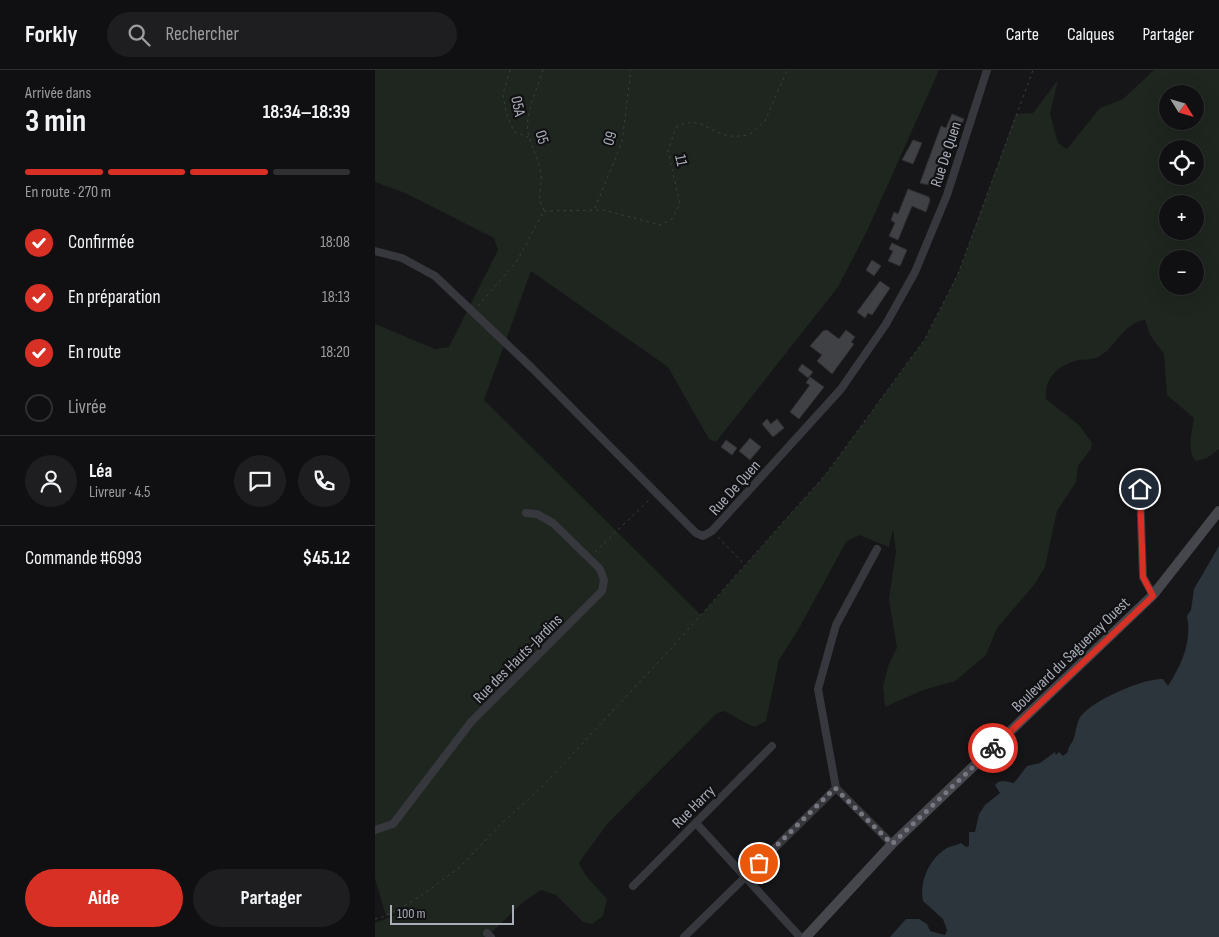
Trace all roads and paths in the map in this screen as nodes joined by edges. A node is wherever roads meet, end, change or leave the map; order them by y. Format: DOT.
graph roads {
  1 [pos="510,70"];
  2 [pos="543,70"];
  3 [pos="631,70"];
  4 [pos="787,70"];
  5 [pos="987,70"];
  6 [pos="1033,70"];
  7 [pos="529,137"];
  8 [pos="595,209"];
  9 [pos="544,210"];
  10 [pos="375,251"];
  11 [pos="473,312"];
  12 [pos="1140,489"];
  13 [pos="656,494"];
  14 [pos="1219,511"];
  15 [pos="527,513"];
  16 [pos="712,532"];
  17 [pos="877,549"];
  18 [pos="589,558"];
  19 [pos="745,566"];
  20 [pos="1153,596"];
  21 [pos="772,746"];
  22 [pos="835,788"];
  23 [pos="696,824"];
  24 [pos="375,830"];
  25 [pos="892,844"];
  26 [pos="746,876"];
  27 [pos="633,886"];
  28 [pos="375,919"];
  29 [pos="684,937"];
  30 [pos="800,937"];
  31 [pos="806,937"];
  1 -- 7 [label="path, 05A"];
  2 -- 7 [label="path, 05"];
  3 -- 8 [label="path, 09"];
  4 -- 8 [label="path, 11"];
  5 -- 16 [label="street, Rue De Quen"];
  6 -- 19 [label="path"];
  7 -- 9 [label="path, 05"];
  8 -- 9 [label="path, 11"];
  9 -- 11 [label="path"];
  10 -- 11 [label="street, Rue De Quen"];
  11 -- 13 [label="street, Rue De Quen"];
  12 -- 20 [label="street"];
  13 -- 16 [label="street, Rue De Quen"];
  13 -- 18 [label="path"];
  14 -- 20 [label="main road, Boulevard du Saguenay Ouest"];
  15 -- 18 [label="street, Rue des Hauts-Jardins"];
  16 -- 19 [label="path"];
  17 -- 22 [label="street"];
  18 -- 24 [label="street, Rue des Hauts-Jardins"];
  19 -- 28 [label="path"];
  20 -- 25 [label="main road, Boulevard du Saguenay Ouest"];
  21 -- 23 [label="street, Rue Harry"];
  22 -- 25 [label="street"];
  22 -- 26 [label="street"];
  23 -- 26 [label="street"];
  23 -- 27 [label="street, Rue Harry"];
  25 -- 31 [label="main road, Boulevard du Saguenay Ouest"];
  26 -- 29 [label="street"];
  26 -- 30 [label="street"];
}
